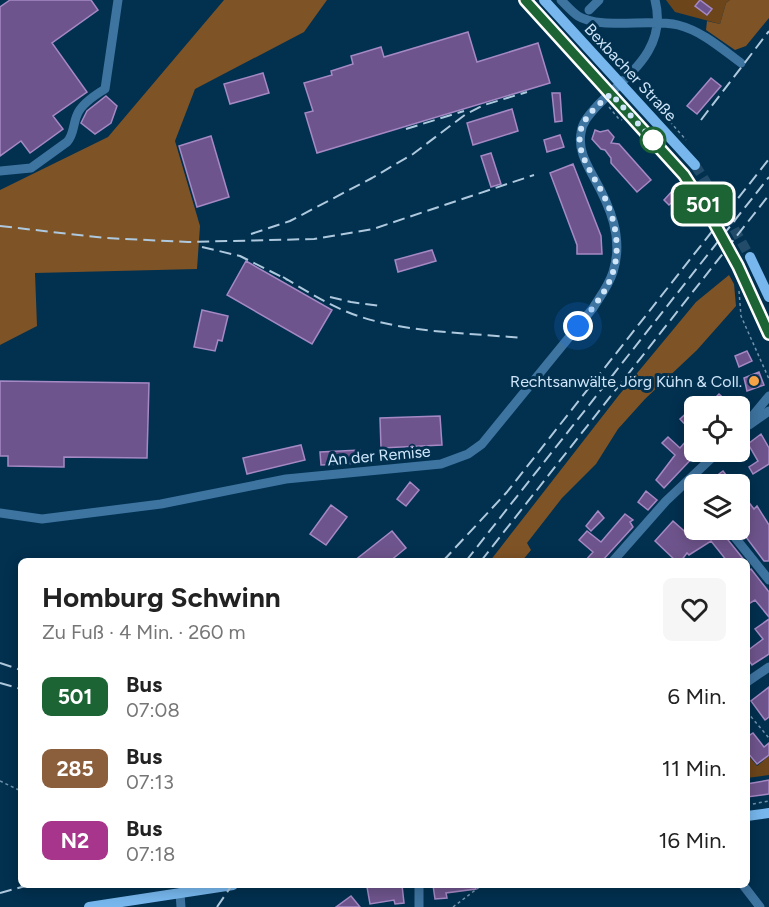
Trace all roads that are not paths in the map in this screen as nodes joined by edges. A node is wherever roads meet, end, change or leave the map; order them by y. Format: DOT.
graph roads {
  1 [pos="118,0"];
  2 [pos="525,0"];
  3 [pos="544,0"];
  4 [pos="561,0"];
  5 [pos="599,0"];
  6 [pos="655,0"];
  7 [pos="589,10"];
  8 [pos="658,22"];
  9 [pos="741,63"];
  10 [pos="617,89"];
  11 [pos="695,165"];
  12 [pos="0,171"];
  13 [pos="684,175"];
  14 [pos="750,257"];
  15 [pos="738,266"];
  16 [pos="769,297"];
  17 [pos="769,334"];
  18 [pos="769,396"];
  19 [pos="769,411"];
  20 [pos="765,416"];
  21 [pos="750,419"];
  22 [pos="750,425"];
  23 [pos="709,462"];
  24 [pos="699,474"];
  25 [pos="684,490"];
  26 [pos="0,513"];
  27 [pos="737,540"];
  28 [pos="618,558"];
  29 [pos="769,580"];
  30 [pos="769,667"];
  31 [pos="750,680"];
  32 [pos="769,813"];
  33 [pos="750,816"];
  34 [pos="212,888"];
  35 [pos="419,888"];
  36 [pos="745,888"];
  37 [pos="180,893"];
  38 [pos="88,907"];
  39 [pos="181,907"];
  40 [pos="419,907"];
  41 [pos="760,907"];
  1 -- 12 [label="street"];
  2 -- 10 [label="main road, Bexbacher Straße"];
  3 -- 10 [label="main road, Bexbacher Straße"];
  4 -- 8 [label="street, Bexbacher Straße"];
  5 -- 7 [label="street"];
  6 -- 8 [label="street"];
  8 -- 9 [label="street, Bexbacher Straße"];
  8 -- 10 [label="street, An der Remise"];
  10 -- 11 [label="main road, Bexbacher Straße"];
  10 -- 13 [label="main road, Bexbacher Straße"];
  10 -- 26 [label="street, An der Remise"];
  14 -- 16 [label="main road"];
  15 -- 17 [label="main road"];
  18 -- 21 [label="street"];
  19 -- 20 [label="street"];
  20 -- 22 [label="street"];
  23 -- 24 [label="street"];
  25 -- 28 [label="street"];
  27 -- 29 [label="street"];
  30 -- 31 [label="street"];
  32 -- 33 [label="main road"];
  34 -- 37 [label="main road"];
  35 -- 40 [label="street"];
  36 -- 41 [label="street"];
  37 -- 38 [label="main road"];
  37 -- 39 [label="street"];
}
